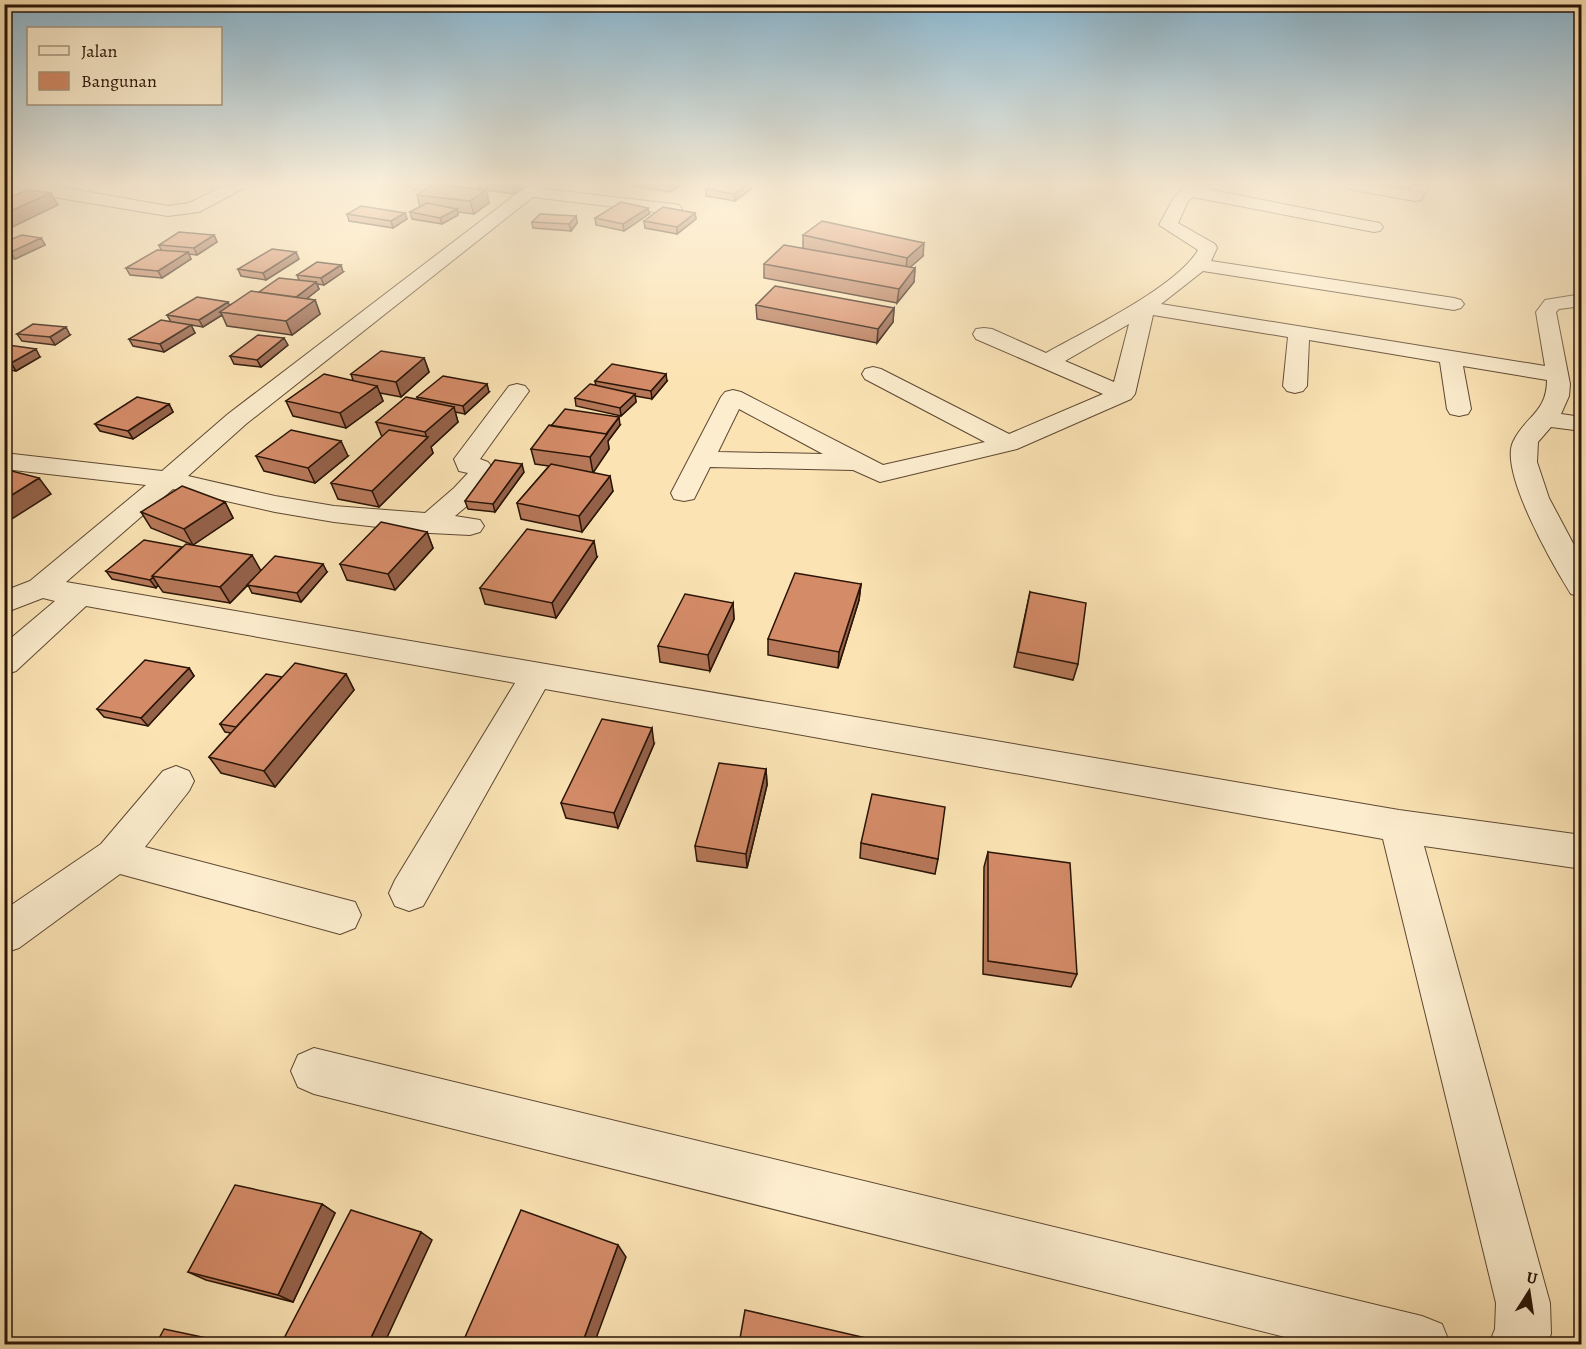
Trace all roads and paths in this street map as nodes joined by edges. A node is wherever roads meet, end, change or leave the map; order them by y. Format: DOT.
graph roads {
  1 [pos="457,248"];
  2 [pos="1208,248"];
  3 [pos="1199,265"];
  4 [pos="1581,300"];
  5 [pos="1454,304"];
  6 [pos="1144,307"];
  7 [pos="1299,332"];
  8 [pos="984,334"];
  9 [pos="1450,357"];
  10 [pos="1048,361"];
  11 [pos="873,375"];
  12 [pos="1557,375"];
  13 [pos="1295,386"];
  14 [pos="517,392"];
  15 [pos="1123,394"];
  16 [pos="1460,409"];
  17 [pos="1542,419"];
  18 [pos="1581,424"];
  19 [pos="1008,444"];
  20 [pos="701,459"];
  21 [pos="4,461"];
  22 [pos="860,463"];
  23 [pos="168,480"];
  24 [pos="684,493"];
  25 [pos="430,524"];
  26 [pos="470,526"];
  27 [pos="1581,587"];
  28 [pos="42,588"];
  29 [pos="80,596"];
  30 [pos="4,603"];
  31 [pos="4,663"];
  32 [pos="536,676"];
  33 [pos="176,781"];
  34 [pos="1399,826"];
  35 [pos="1581,852"];
  36 [pos="115,856"];
  37 [pos="409,893"];
  38 [pos="340,915"];
  39 [pos="4,934"];
  40 [pos="314,1071"];
  41 [pos="1422,1344"];
  42 [pos="1516,1344"];
  1 -- 23 [label="street"];
  2 -- 3 [label="street"];
  3 -- 5 [label="street"];
  3 -- 6 [label="street"];
  4 -- 12 [label="street"];
  6 -- 7 [label="street"];
  6 -- 10 [label="street"];
  6 -- 15 [label="street"];
  7 -- 9 [label="street"];
  7 -- 13 [label="street"];
  8 -- 10 [label="street"];
  9 -- 12 [label="street"];
  9 -- 16 [label="street"];
  10 -- 15 [label="street"];
  11 -- 19 [label="street"];
  12 -- 17 [label="street"];
  14 -- 25 [label="street"];
  15 -- 19 [label="street"];
  17 -- 18 [label="street"];
  17 -- 27 [label="street"];
  19 -- 22 [label="street"];
  20 -- 22 [label="street"];
  20 -- 22 [label="street"];
  20 -- 24 [label="street"];
  21 -- 23 [label="street"];
  23 -- 25 [label="street"];
  23 -- 28 [label="street"];
  25 -- 26 [label="street"];
  28 -- 29 [label="street"];
  28 -- 30 [label="street"];
  29 -- 31 [label="street"];
  29 -- 32 [label="street"];
  32 -- 34 [label="street"];
  32 -- 37 [label="street"];
  33 -- 36 [label="street"];
  34 -- 35 [label="street"];
  34 -- 42 [label="street"];
  36 -- 38 [label="street"];
  36 -- 39 [label="street"];
  40 -- 41 [label="street"];
}
